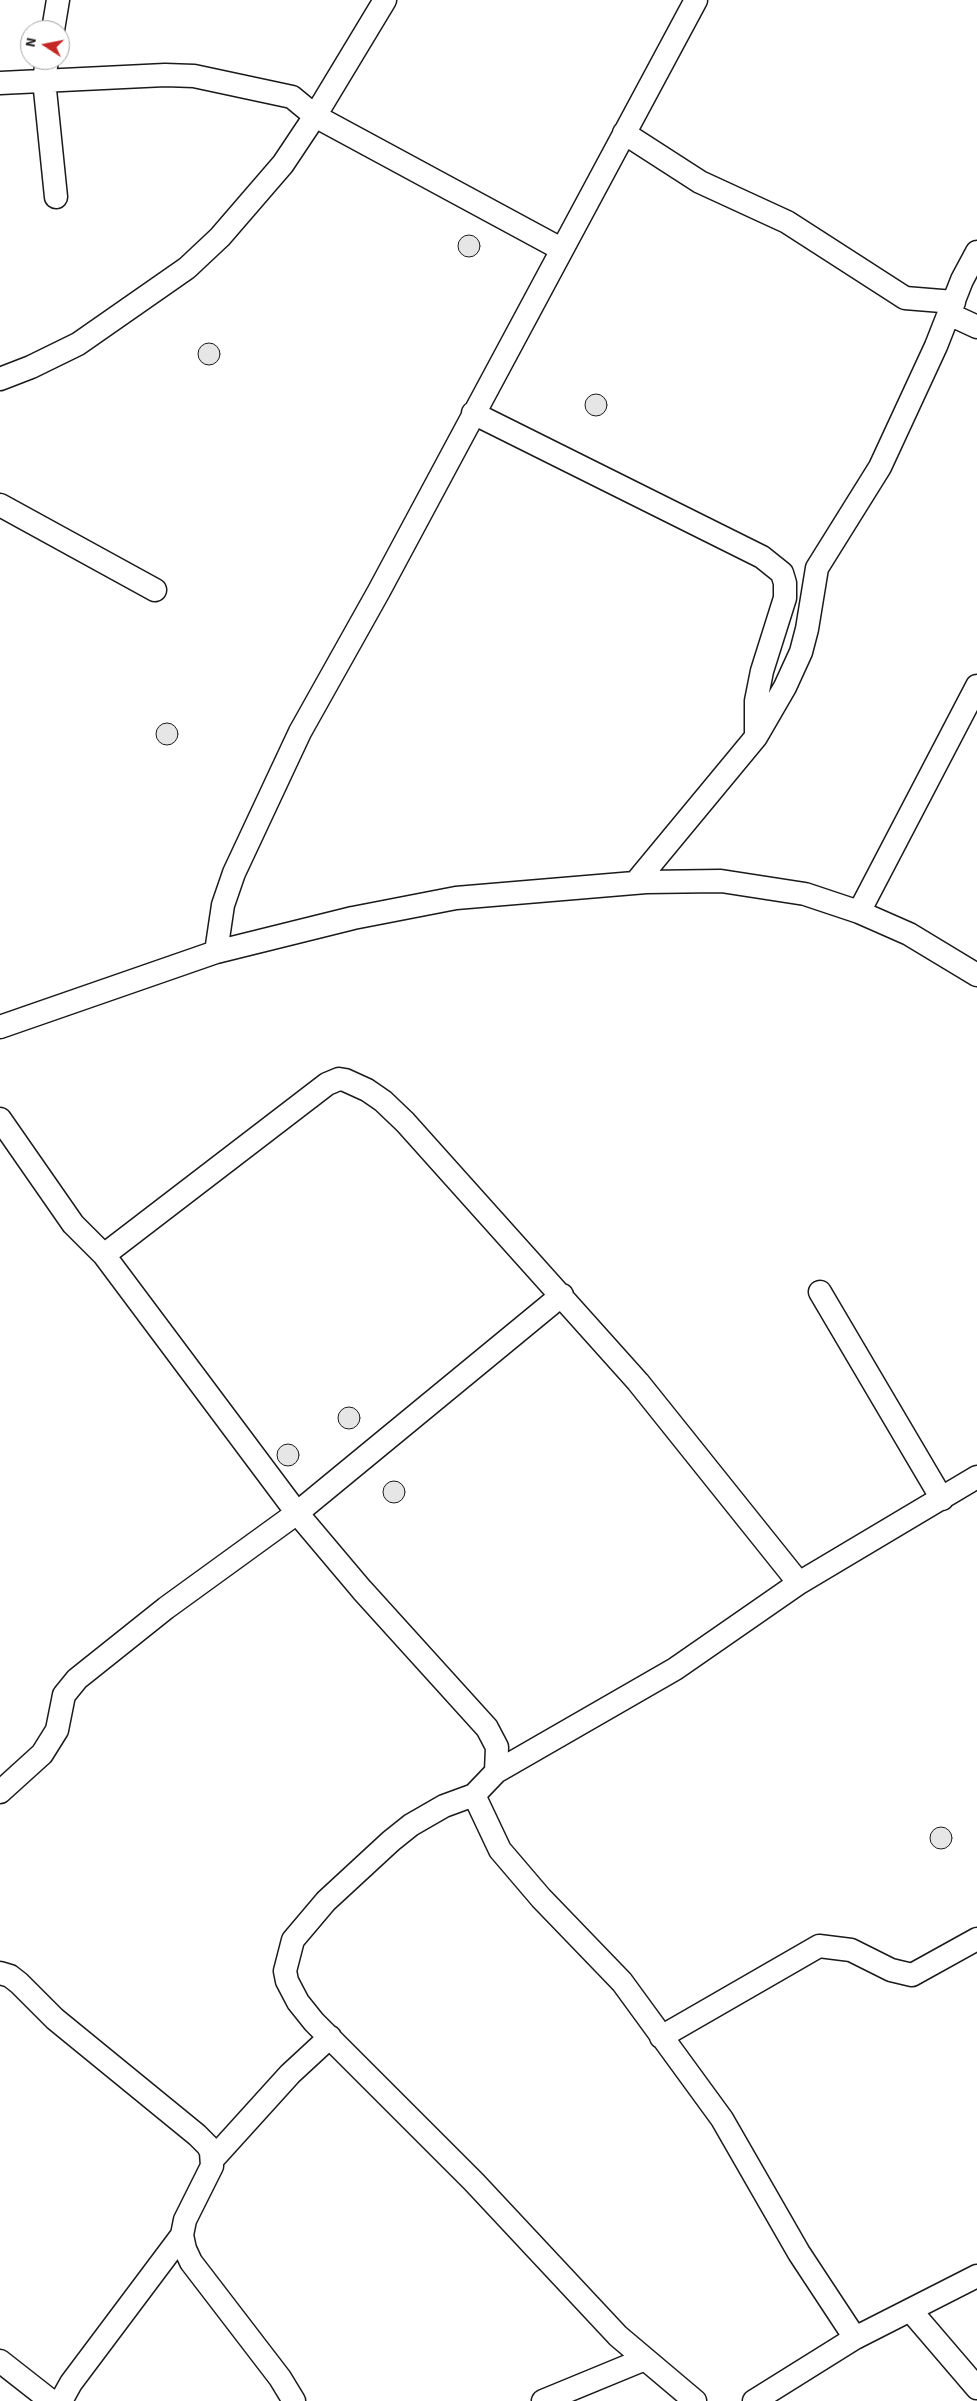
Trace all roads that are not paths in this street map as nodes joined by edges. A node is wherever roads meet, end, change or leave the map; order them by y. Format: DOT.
graph roads {
  1 [pos="58,0"];
  2 [pos="385,0"];
  3 [pos="696,0"];
  4 [pos="55,20"];
  5 [pos="46,70"];
  6 [pos="0,82"];
  7 [pos="315,116"];
  8 [pos="624,134"];
  9 [pos="56,196"];
  10 [pos="561,249"];
  11 [pos="977,252"];
  12 [pos="951,308"];
  13 [pos="977,327"];
  14 [pos="0,379"];
  15 [pos="473,413"];
  16 [pos="0,505"];
  17 [pos="155,590"];
  18 [pos="977,686"];
  19 [pos="756,736"];
  20 [pos="636,882"];
  21 [pos="859,912"];
  22 [pos="216,952"];
  23 [pos="977,975"];
  24 [pos="0,1027"];
  25 [pos="0,1118"];
  26 [pos="104,1255"];
  27 [pos="820,1292"];
  28 [pos="562,1295"];
  29 [pos="977,1477"];
  30 [pos="942,1499"];
  31 [pos="297,1513"];
  32 [pos="799,1583"];
  33 [pos="496,1772"];
  34 [pos="0,1792"];
  35 [pos="474,1795"];
  36 [pos="977,1939"];
  37 [pos="0,1973"];
  38 [pos="330,2037"];
  39 [pos="662,2037"];
  40 [pos="213,2159"];
  41 [pos="182,2236"];
  42 [pos="977,2276"];
  43 [pos="911,2311"];
  44 [pos="855,2338"];
  45 [pos="645,2359"];
  46 [pos="0,2361"];
  47 [pos="977,2388"];
  48 [pos="51,2401"];
  49 [pos="61,2401"];
  50 [pos="294,2401"];
  51 [pos="543,2401"];
  52 [pos="695,2401"];
  53 [pos="754,2401"];
  1 -- 4 [label="street"];
  2 -- 7 [label="street"];
  3 -- 8 [label="street"];
  5 -- 6 [label="street"];
  5 -- 7 [label="street"];
  5 -- 9 [label="street"];
  7 -- 10 [label="street"];
  7 -- 14 [label="street"];
  8 -- 10 [label="street"];
  8 -- 12 [label="street"];
  10 -- 15 [label="street"];
  11 -- 12 [label="street"];
  12 -- 13 [label="street"];
  12 -- 19 [label="street"];
  15 -- 19 [label="street"];
  15 -- 22 [label="street"];
  16 -- 17 [label="street"];
  18 -- 21 [label="street"];
  19 -- 20 [label="street"];
  20 -- 21 [label="street"];
  20 -- 22 [label="street"];
  21 -- 23 [label="street"];
  22 -- 24 [label="street"];
  25 -- 26 [label="street"];
  26 -- 28 [label="street"];
  26 -- 31 [label="street"];
  27 -- 30 [label="street"];
  28 -- 31 [label="street"];
  28 -- 32 [label="street"];
  29 -- 30 [label="street"];
  30 -- 32 [label="street"];
  31 -- 33 [label="street"];
  31 -- 34 [label="street"];
  32 -- 33 [label="street"];
  33 -- 35 [label="street"];
  35 -- 38 [label="street"];
  35 -- 39 [label="street"];
  36 -- 39 [label="street"];
  37 -- 40 [label="street"];
  38 -- 40 [label="street"];
  38 -- 45 [label="street"];
  39 -- 44 [label="street"];
  40 -- 41 [label="street"];
  41 -- 49 [label="street"];
  41 -- 50 [label="street"];
  42 -- 43 [label="street"];
  43 -- 44 [label="street"];
  43 -- 47 [label="street"];
  44 -- 53 [label="street"];
  45 -- 51 [label="street"];
  45 -- 52 [label="street"];
  46 -- 48 [label="street"];
}
